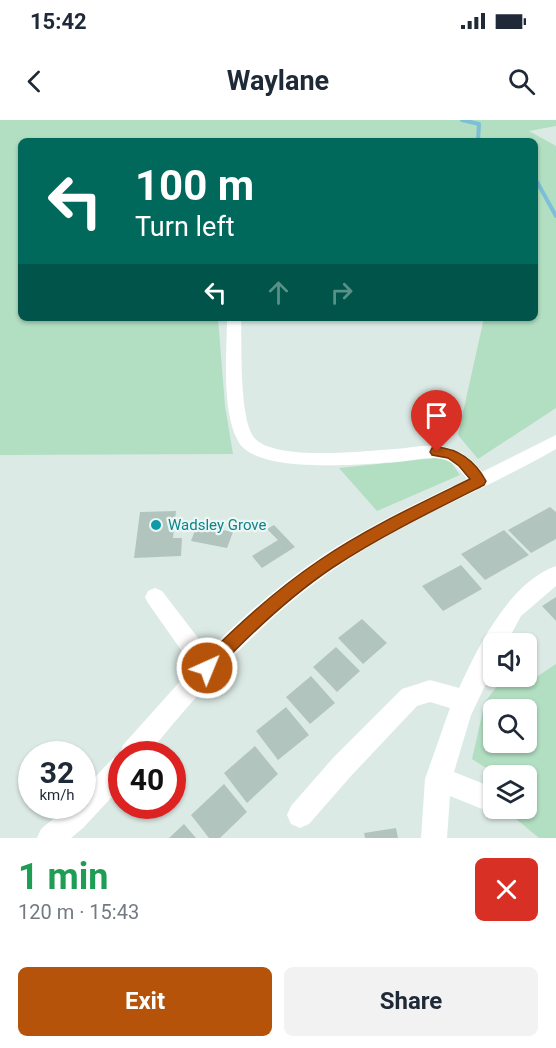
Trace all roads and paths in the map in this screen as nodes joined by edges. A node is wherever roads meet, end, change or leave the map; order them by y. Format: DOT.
graph roads {
  1 [pos="234,321"];
  2 [pos="556,441"];
  3 [pos="479,481"];
  4 [pos="556,575"];
  5 [pos="155,597"];
  6 [pos="500,633"];
  7 [pos="483,663"];
  8 [pos="207,668"];
  9 [pos="465,703"];
  10 [pos="143,741"];
  11 [pos="438,779"];
  12 [pos="108,781"];
  13 [pos="483,796"];
  14 [pos="300,815"];
  15 [pos="50,838"];
  16 [pos="434,838"];
  1 -- 3 [label="street"];
  2 -- 3 [label="street"];
  3 -- 8 [label="street"];
  4 -- 6 [label="street"];
  5 -- 8 [label="street"];
  7 -- 9 [label="street"];
  8 -- 10 [label="street"];
  9 -- 11 [label="street"];
  9 -- 14 [label="street"];
  11 -- 13 [label="street"];
  11 -- 16 [label="street"];
  12 -- 15 [label="street"];
}
